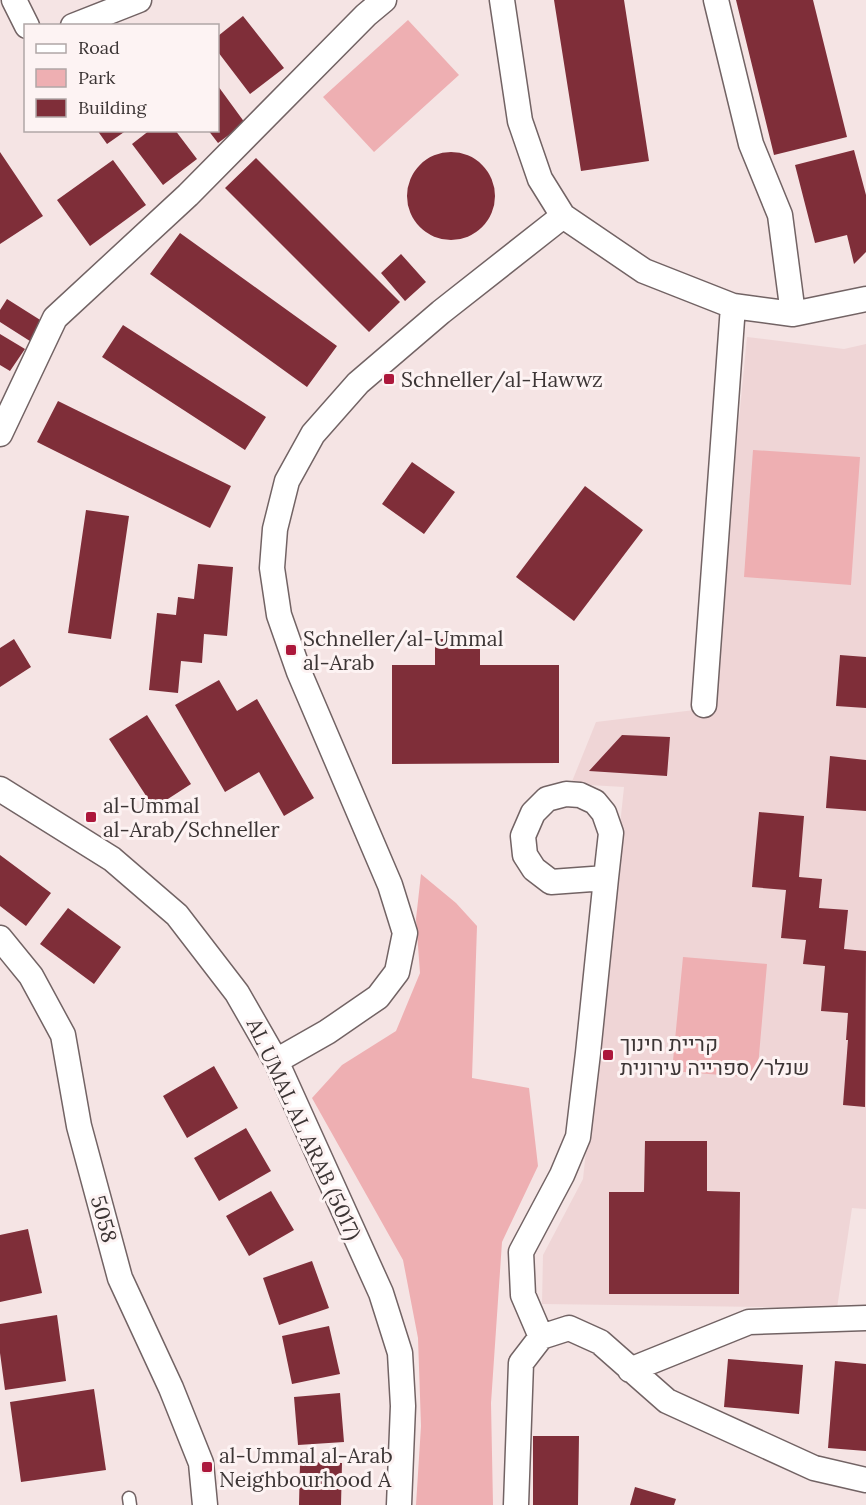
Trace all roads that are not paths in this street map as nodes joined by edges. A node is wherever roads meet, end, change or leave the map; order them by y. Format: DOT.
graph roads {
  1 [pos="14,0"];
  2 [pos="139,0"];
  3 [pos="384,0"];
  4 [pos="502,0"];
  5 [pos="716,0"];
  6 [pos="26,24"];
  7 [pos="78,24"];
  8 [pos="563,216"];
  9 [pos="866,299"];
  10 [pos="733,306"];
  11 [pos="793,314"];
  12 [pos="0,434"];
  13 [pos="704,705"];
  14 [pos="0,789"];
  15 [pos="606,878"];
  16 [pos="0,938"];
  17 [pos="276,1061"];
  18 [pos="866,1318"];
  19 [pos="541,1337"];
  20 [pos="630,1370"];
  21 [pos="866,1480"];
  22 [pos="206,1505"];
  23 [pos="399,1505"];
  24 [pos="516,1505"];
  1 -- 6 [label="street"];
  2 -- 7 [label="street"];
  3 -- 12 [label="street"];
  4 -- 8 [label="street"];
  5 -- 11 [label="street"];
  8 -- 10 [label="street"];
  8 -- 17 [label="street"];
  9 -- 11 [label="street"];
  10 -- 11 [label="street"];
  10 -- 13 [label="street"];
  14 -- 17 [label="street, AL UMAL AL ARAB (5017)"];
  15 -- 19 [label="street"];
  16 -- 22 [label="street, 5058"];
  17 -- 23 [label="street, AL UMAL AL ARAB (5017)"];
  18 -- 20 [label="street"];
  19 -- 20 [label="street"];
  19 -- 24 [label="street"];
  20 -- 21 [label="street"];
}
